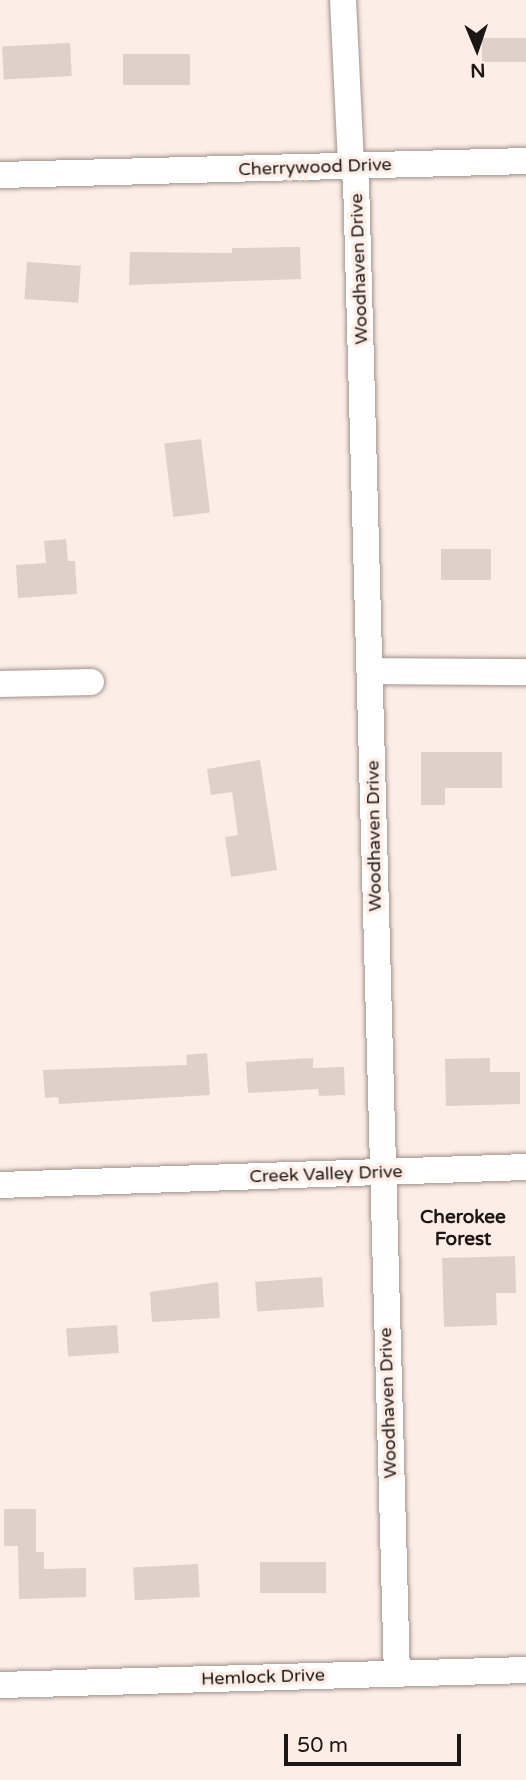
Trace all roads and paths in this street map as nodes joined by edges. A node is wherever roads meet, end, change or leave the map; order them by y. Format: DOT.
graph roads {
  1 [pos="343,0"];
  2 [pos="526,161"];
  3 [pos="351,166"];
  4 [pos="0,175"];
  5 [pos="370,671"];
  6 [pos="526,672"];
  7 [pos="91,682"];
  8 [pos="0,684"];
  9 [pos="526,1167"];
  10 [pos="381,1171"];
  11 [pos="0,1185"];
  12 [pos="526,1670"];
  13 [pos="397,1673"];
  14 [pos="0,1685"];
  1 -- 3 [label="street, Woodhaven Drive"];
  2 -- 3 [label="street, Cherrywood Drive"];
  3 -- 4 [label="street, Cherrywood Drive"];
  3 -- 5 [label="street, Woodhaven Drive"];
  5 -- 6 [label="street"];
  5 -- 10 [label="street, Woodhaven Drive"];
  7 -- 8 [label="street"];
  9 -- 10 [label="street, Creek Valley Drive"];
  10 -- 11 [label="street, Creek Valley Drive"];
  10 -- 13 [label="street, Woodhaven Drive"];
  12 -- 13 [label="street, Hemlock Drive"];
  13 -- 14 [label="street, Hemlock Drive"];
}
